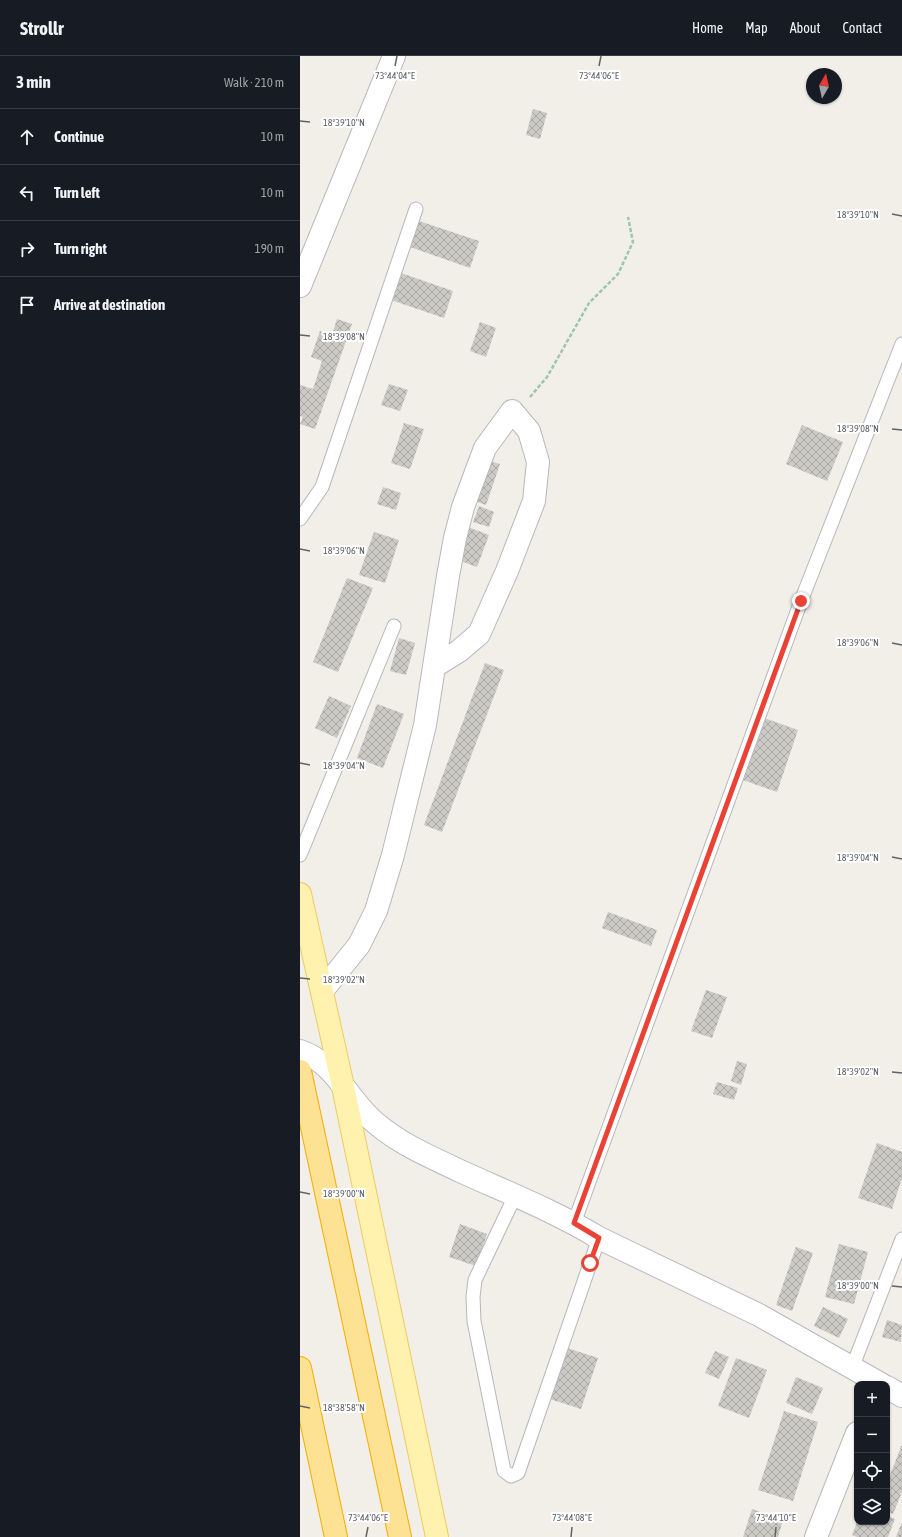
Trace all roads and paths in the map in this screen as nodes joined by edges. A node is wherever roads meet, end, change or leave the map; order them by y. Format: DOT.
graph roads {
  1 [pos="394,56"];
  2 [pos="416,209"];
  3 [pos="628,217"];
  4 [pos="300,286"];
  5 [pos="902,344"];
  6 [pos="512,411"];
  7 [pos="300,519"];
  8 [pos="394,626"];
  9 [pos="434,666"];
  10 [pos="300,854"];
  11 [pos="300,894"];
  12 [pos="322,991"];
  13 [pos="300,1051"];
  14 [pos="300,1071"];
  15 [pos="342,1082"];
  16 [pos="515,1196"];
  17 [pos="574,1223"];
  18 [pos="599,1238"];
  19 [pos="902,1239"];
  20 [pos="300,1368"];
  21 [pos="852,1368"];
  22 [pos="877,1381"];
  23 [pos="854,1441"];
  24 [pos="336,1537"];
  25 [pos="400,1537"];
  26 [pos="437,1537"];
  27 [pos="816,1537"];
  1 -- 4 [label="street"];
  2 -- 7 [label="lane"];
  3 -- 6 [label="path"];
  5 -- 17 [label="lane"];
  6 -- 9 [label="street"];
  6 -- 9 [label="street"];
  8 -- 10 [label="lane"];
  9 -- 12 [label="street"];
  11 -- 12 [label="main road"];
  12 -- 15 [label="main road"];
  13 -- 15 [label="street"];
  14 -- 25 [label="highway"];
  15 -- 16 [label="street"];
  15 -- 26 [label="main road"];
  16 -- 17 [label="street"];
  16 -- 18 [label="lane"];
  17 -- 18 [label="street"];
  18 -- 21 [label="street"];
  19 -- 21 [label="lane"];
  20 -- 24 [label="highway"];
  21 -- 22 [label="street"];
  23 -- 27 [label="street"];
}
